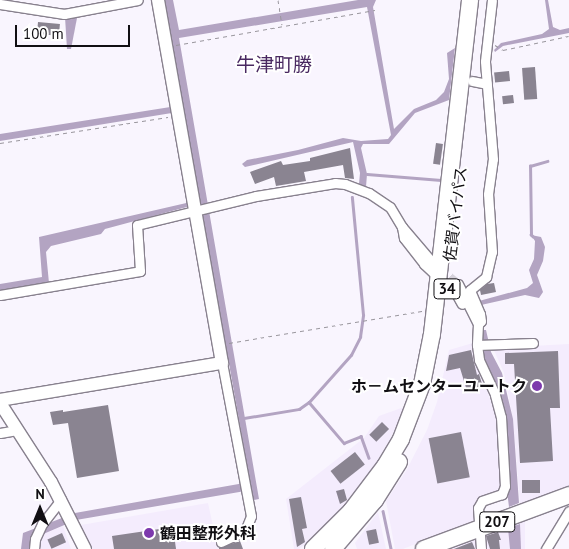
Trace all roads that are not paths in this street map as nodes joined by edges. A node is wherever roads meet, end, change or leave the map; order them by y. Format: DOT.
graph roads {
  1 [pos="138,0"];
  2 [pos="158,0"];
  3 [pos="470,0"];
  4 [pos="481,0"];
  5 [pos="492,0"];
  6 [pos="0,4"];
  7 [pos="479,83"];
  8 [pos="199,206"];
  9 [pos="402,227"];
  10 [pos="431,261"];
  11 [pos="448,282"];
  12 [pos="0,295"];
  13 [pos="478,329"];
  14 [pos="533,343"];
  15 [pos="477,345"];
  16 [pos="222,363"];
  17 [pos="0,401"];
  18 [pos="17,430"];
  19 [pos="0,433"];
  20 [pos="569,495"];
  21 [pos="61,500"];
  22 [pos="569,511"];
  23 [pos="478,529"];
  24 [pos="221,542"];
  25 [pos="324,547"];
  26 [pos="34,549"];
  27 [pos="85,549"];
  28 [pos="424,549"];
  29 [pos="481,549"];
  30 [pos="546,549"];
  1 -- 6 [label="street"];
  2 -- 8 [label="street"];
  3 -- 11 [label="highway, 佐賀バイパス / 34"];
  4 -- 7 [label="highway, 佐賀バイパス / 34"];
  5 -- 7 [label="street"];
  7 -- 11 [label="highway, 佐賀バイパス / 34"];
  7 -- 13 [label="street"];
  8 -- 9 [label="street"];
  8 -- 12 [label="street"];
  8 -- 16 [label="street"];
  9 -- 10 [label="street"];
  9 -- 11 [label="street"];
  11 -- 13 [label="street"];
  11 -- 25 [label="highway, 佐賀バイパス / 34"];
  11 -- 25 [label="highway, 佐賀バイパス / 34"];
  13 -- 15 [label="street"];
  14 -- 15 [label="street"];
  15 -- 23 [label="street"];
  16 -- 17 [label="street"];
  16 -- 24 [label="street"];
  17 -- 18 [label="street"];
  18 -- 19 [label="street"];
  18 -- 21 [label="street"];
  20 -- 23 [label="highway, 207"];
  21 -- 26 [label="street"];
  21 -- 27 [label="street"];
  22 -- 30 [label="street"];
  23 -- 28 [label="highway, 207"];
  23 -- 29 [label="street"];
}
